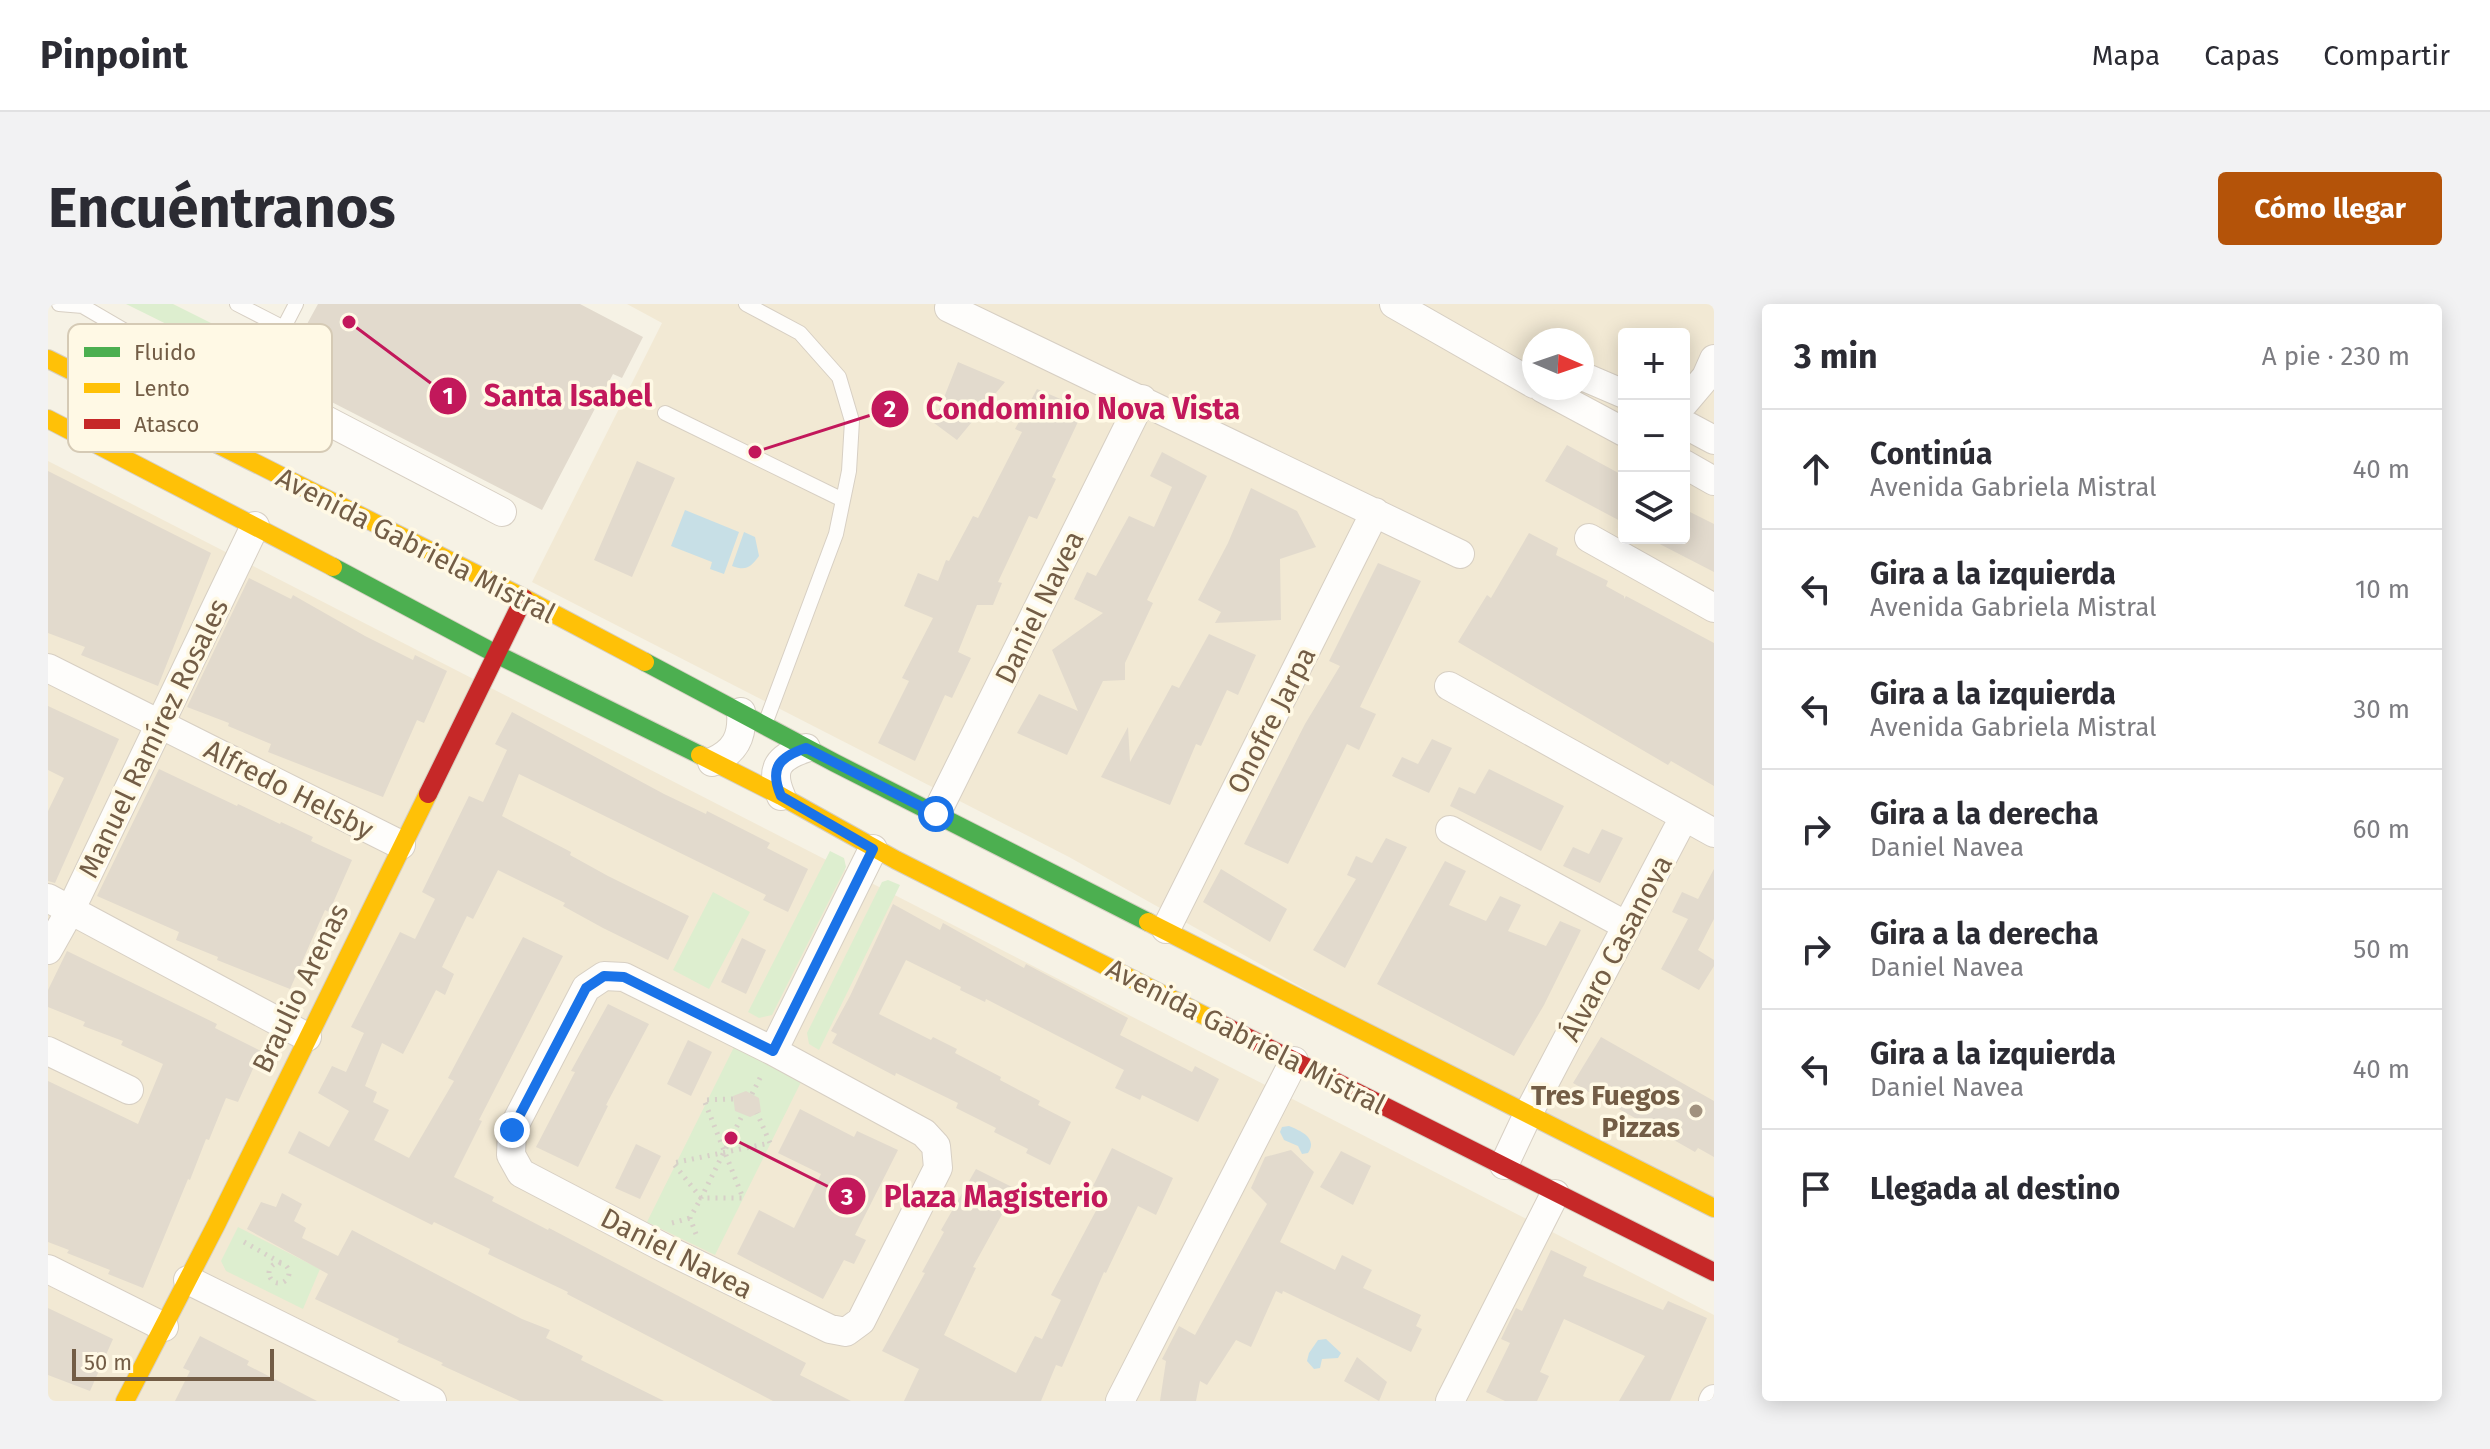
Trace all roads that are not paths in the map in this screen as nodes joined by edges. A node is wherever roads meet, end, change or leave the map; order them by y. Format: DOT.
graph roads {
  1 [pos="58,304"];
  2 [pos="237,304"];
  3 [pos="296,304"];
  4 [pos="746,304"];
  5 [pos="1394,304"];
  6 [pos="81,305"];
  7 [pos="949,308"];
  8 [pos="48,309"];
  9 [pos="114,324"];
  10 [pos="276,324"];
  11 [pos="286,324"];
  12 [pos="48,359"];
  13 [pos="68,369"];
  14 [pos="1711,372"];
  15 [pos="1522,377"];
  16 [pos="1594,381"];
  17 [pos="1618,391"];
  18 [pos="1142,399"];
  19 [pos="1564,400"];
  20 [pos="1687,400"];
  21 [pos="665,413"];
  22 [pos="48,419"];
  23 [pos="332,423"];
  24 [pos="1690,427"];
  25 [pos="68,429"];
  26 [pos="1618,429"];
  27 [pos="1714,440"];
  28 [pos="112,452"];
  29 [pos="233,452"];
  30 [pos="1690,467"];
  31 [pos="1714,481"];
  32 [pos="843,500"];
  33 [pos="502,512"];
  34 [pos="1375,512"];
  35 [pos="255,526"];
  36 [pos="1589,538"];
  37 [pos="1460,554"];
  38 [pos="524,598"];
  39 [pos="1714,608"];
  40 [pos="498,655"];
  41 [pos="48,668"];
  42 [pos="1449,686"];
  43 [pos="752,718"];
  44 [pos="159,724"];
  45 [pos="806,748"];
  46 [pos="712,762"];
  47 [pos="781,796"];
  48 [pos="936,814"];
  49 [pos="1684,817"];
  50 [pos="1450,830"];
  51 [pos="1714,833"];
  52 [pos="401,845"];
  53 [pos="873,849"];
  54 [pos="59,904"];
  55 [pos="1627,926"];
  56 [pos="1166,929"];
  57 [pos="48,950"];
  58 [pos="307,1037"];
  59 [pos="48,1051"];
  60 [pos="773,1051"];
  61 [pos="1294,1061"];
  62 [pos="129,1090"];
  63 [pos="1528,1114"];
  64 [pos="1504,1165"];
  65 [pos="1555,1194"];
  66 [pos="1714,1208"];
  67 [pos="48,1269"];
  68 [pos="1714,1272"];
  69 [pos="188,1280"];
  70 [pos="164,1327"];
  71 [pos="125,1401"];
  72 [pos="432,1401"];
  73 [pos="1120,1401"];
  74 [pos="1450,1401"];
  1 -- 6 [label="lane"];
  1 -- 8 [label="lane"];
  2 -- 10 [label="lane"];
  3 -- 11 [label="lane"];
  4 -- 32 [label="lane"];
  5 -- 15 [label="street"];
  6 -- 9 [label="lane"];
  7 -- 18 [label="street"];
  12 -- 13 [label="main road, Avenida Gabriela Mistral"];
  14 -- 20 [label="street"];
  16 -- 17 [label="street"];
  18 -- 34 [label="street"];
  18 -- 48 [label="street, Daniel Navea"];
  19 -- 26 [label="street"];
  21 -- 32 [label="lane"];
  22 -- 25 [label="main road, Avenida Gabriela Mistral"];
  23 -- 33 [label="street"];
  24 -- 27 [label="street"];
  28 -- 35 [label="main road, Avenida Gabriela Mistral"];
  29 -- 38 [label="main road, Avenida Gabriela Mistral"];
  30 -- 31 [label="street"];
  32 -- 43 [label="lane"];
  34 -- 37 [label="street"];
  34 -- 56 [label="street, Onofre Jarpa"];
  35 -- 40 [label="main road, Avenida Gabriela Mistral"];
  35 -- 44 [label="street, Manuel Ramírez Rosales"];
  36 -- 39 [label="street"];
  38 -- 40 [label="main road, Braulio Arenas"];
  38 -- 43 [label="main road, Avenida Gabriela Mistral"];
  40 -- 46 [label="main road, Avenida Gabriela Mistral"];
  40 -- 52 [label="main road, Braulio Arenas"];
  41 -- 44 [label="street, Alfredo Helsby"];
  42 -- 49 [label="street"];
  43 -- 45 [label="main road, Avenida Gabriela Mistral"];
  43 -- 46 [label="street"];
  44 -- 52 [label="street, Alfredo Helsby"];
  44 -- 54 [label="street, Manuel Ramírez Rosales"];
  45 -- 47 [label="street"];
  45 -- 48 [label="main road, Avenida Gabriela Mistral"];
  46 -- 47 [label="main road, Avenida Gabriela Mistral"];
  47 -- 53 [label="main road, Avenida Gabriela Mistral"];
  48 -- 56 [label="main road, Avenida Gabriela Mistral"];
  49 -- 51 [label="street"];
  49 -- 55 [label="street, Álvaro Casanova"];
  50 -- 55 [label="street"];
  52 -- 58 [label="main road, Braulio Arenas"];
  53 -- 60 [label="street"];
  53 -- 61 [label="main road, Avenida Gabriela Mistral"];
  54 -- 57 [label="street, Manuel Ramírez Rosales"];
  54 -- 58 [label="street"];
  55 -- 63 [label="street, Álvaro Casanova"];
  56 -- 63 [label="main road, Avenida Gabriela Mistral"];
  58 -- 69 [label="main road, Braulio Arenas"];
  59 -- 62 [label="street"];
  60 -- 60 [label="street, Daniel Navea"];
  61 -- 64 [label="main road, Avenida Gabriela Mistral"];
  61 -- 73 [label="street"];
  63 -- 64 [label="street, Álvaro Casanova"];
  63 -- 66 [label="main road, Avenida Gabriela Mistral"];
  64 -- 65 [label="main road, Avenida Gabriela Mistral"];
  65 -- 68 [label="main road, Avenida Gabriela Mistral"];
  65 -- 74 [label="street"];
  67 -- 70 [label="street"];
  69 -- 70 [label="main road, Braulio Arenas"];
  69 -- 72 [label="street"];
  70 -- 71 [label="main road, Braulio Arenas"];
}
